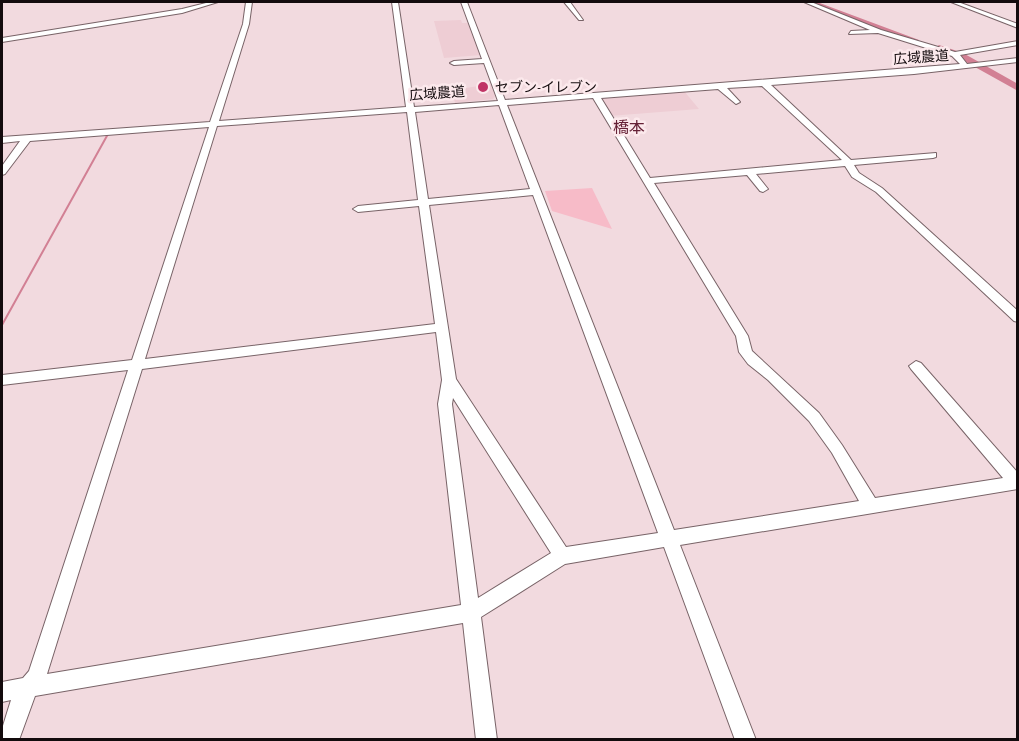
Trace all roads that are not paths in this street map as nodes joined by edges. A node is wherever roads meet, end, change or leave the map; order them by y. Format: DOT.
graph roads {
  1 [pos="215,2"];
  2 [pos="249,2"];
  3 [pos="394,2"];
  4 [pos="464,2"];
  5 [pos="567,2"];
  6 [pos="807,2"];
  7 [pos="954,2"];
  8 [pos="581,19"];
  9 [pos="1017,26"];
  10 [pos="879,30"];
  11 [pos="851,33"];
  12 [pos="2,40"];
  13 [pos="1017,43"];
  14 [pos="987,47"];
  15 [pos="956,54"];
  16 [pos="1017,59"];
  17 [pos="487,61"];
  18 [pos="454,63"];
  19 [pos="966,68"];
  20 [pos="764,83"];
  21 [pos="720,86"];
  22 [pos="595,95"];
  23 [pos="503,102"];
  24 [pos="736,102"];
  25 [pos="410,109"];
  26 [pos="214,124"];
  27 [pos="27,138"];
  28 [pos="2,140"];
  29 [pos="933,155"];
  30 [pos="846,162"];
  31 [pos="748,171"];
  32 [pos="2,172"];
  33 [pos="647,181"];
  34 [pos="764,189"];
  35 [pos="538,191"];
  36 [pos="423,202"];
  37 [pos="358,209"];
  38 [pos="1017,318"];
  39 [pos="441,327"];
  40 [pos="136,365"];
  41 [pos="916,366"];
  42 [pos="2,380"];
  43 [pos="449,381"];
  44 [pos="1017,482"];
  45 [pos="871,506"];
  46 [pos="671,540"];
  47 [pos="562,556"];
  48 [pos="470,613"];
  49 [pos="28,687"];
  50 [pos="2,692"];
  51 [pos="8,740"];
  52 [pos="487,740"];
  53 [pos="746,740"];
  1 -- 12 [label="street"];
  2 -- 26 [label="street"];
  3 -- 25 [label="street"];
  4 -- 17 [label="street"];
  5 -- 8 [label="street"];
  6 -- 10 [label="street"];
  7 -- 9 [label="street"];
  10 -- 11 [label="street"];
  10 -- 15 [label="street"];
  13 -- 14 [label="street"];
  14 -- 15 [label="street"];
  14 -- 16 [label="street"];
  15 -- 19 [label="street"];
  16 -- 19 [label="street, 広域農道"];
  17 -- 18 [label="street"];
  17 -- 23 [label="street"];
  19 -- 20 [label="street, 広域農道"];
  20 -- 21 [label="street, 広域農道"];
  20 -- 30 [label="street"];
  21 -- 22 [label="street, 広域農道"];
  21 -- 24 [label="street"];
  22 -- 23 [label="street, 広域農道"];
  22 -- 33 [label="street"];
  23 -- 25 [label="street, 広域農道"];
  23 -- 35 [label="street"];
  25 -- 26 [label="street, 広域農道"];
  25 -- 36 [label="street"];
  26 -- 27 [label="street, 広域農道"];
  26 -- 40 [label="street"];
  27 -- 28 [label="street, 広域農道"];
  27 -- 32 [label="street"];
  29 -- 30 [label="street"];
  30 -- 31 [label="street"];
  30 -- 38 [label="street"];
  31 -- 33 [label="street"];
  31 -- 34 [label="street"];
  33 -- 45 [label="street"];
  35 -- 36 [label="street"];
  35 -- 46 [label="street"];
  36 -- 37 [label="street"];
  36 -- 39 [label="street"];
  39 -- 40 [label="street"];
  39 -- 43 [label="street"];
  40 -- 42 [label="street"];
  40 -- 49 [label="street"];
  41 -- 44 [label="street"];
  43 -- 47 [label="street"];
  43 -- 48 [label="street"];
  44 -- 45 [label="street"];
  45 -- 46 [label="street"];
  46 -- 47 [label="street"];
  46 -- 53 [label="street"];
  47 -- 48 [label="street"];
  48 -- 49 [label="street"];
  48 -- 52 [label="street"];
  49 -- 50 [label="street"];
  49 -- 51 [label="street"];
}
